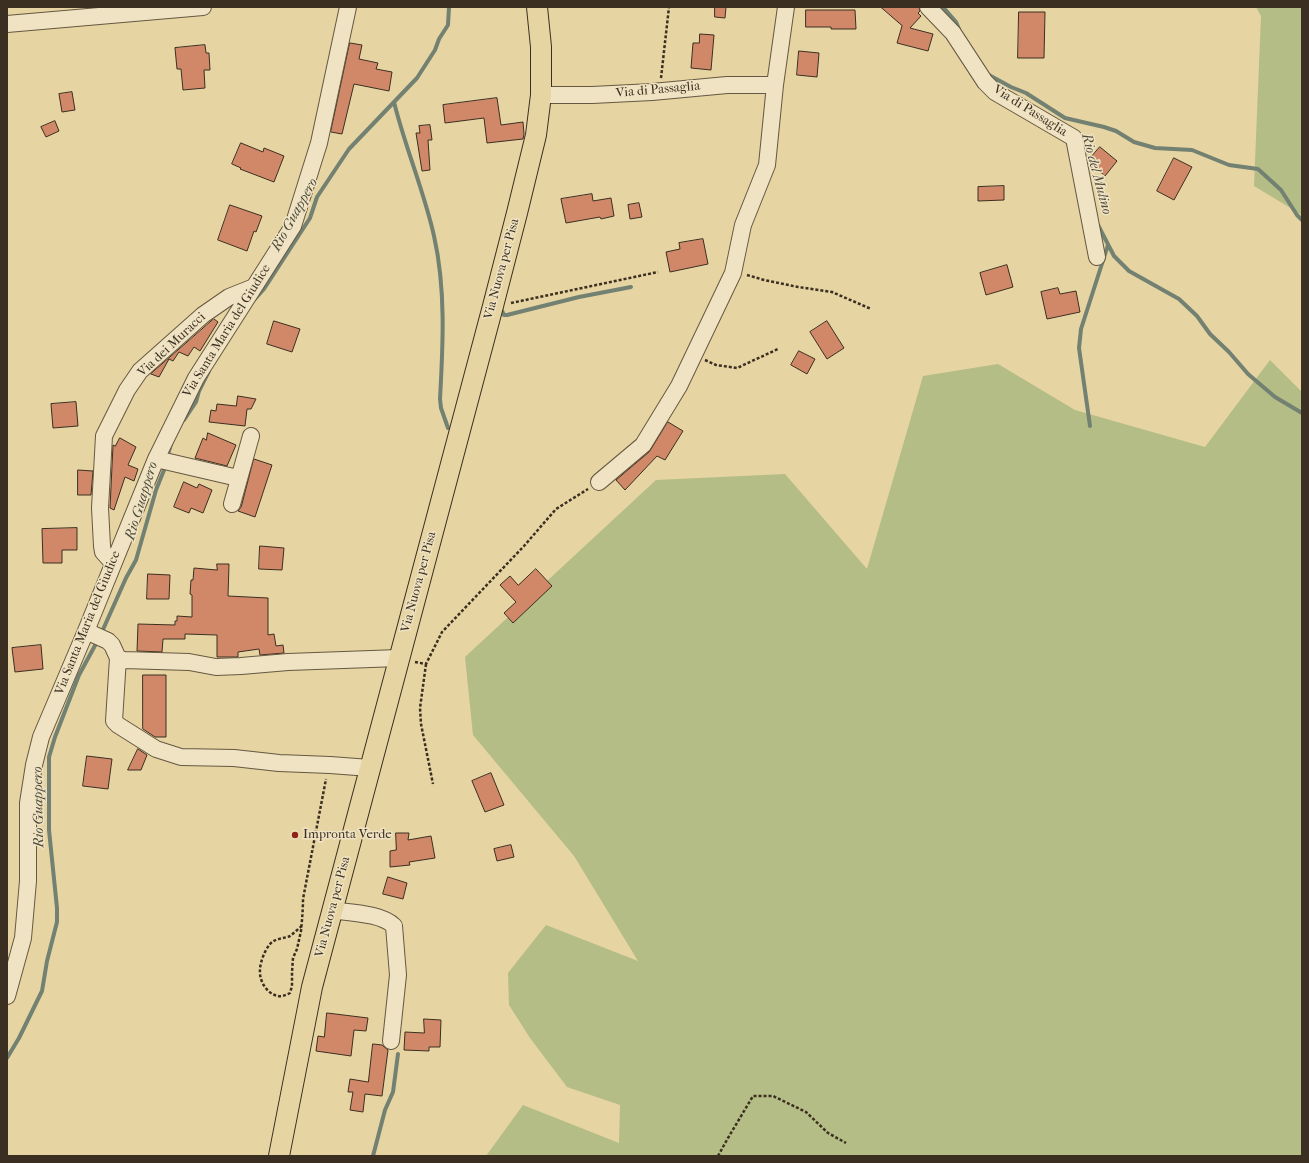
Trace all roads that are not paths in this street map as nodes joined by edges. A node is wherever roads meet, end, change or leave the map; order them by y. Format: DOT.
graph roads {
  1 [pos="202,7"];
  2 [pos="348,7"];
  3 [pos="537,7"];
  4 [pos="786,7"];
  5 [pos="928,7"];
  6 [pos="7,24"];
  7 [pos="775,85"];
  8 [pos="541,96"];
  9 [pos="1097,257"];
  10 [pos="254,287"];
  11 [pos="251,436"];
  12 [pos="159,459"];
  13 [pos="238,478"];
  14 [pos="600,482"];
  15 [pos="232,504"];
  16 [pos="113,563"];
  17 [pos="88,633"];
  18 [pos="118,658"];
  19 [pos="399,658"];
  20 [pos="370,768"];
  21 [pos="331,910"];
  22 [pos="7,996"];
  23 [pos="391,1041"];
  24 [pos="279,1156"];
  1 -- 6 [label="street"];
  2 -- 10 [label="street, Via Santa Maria del Giudice"];
  3 -- 8 [label="main road, Via Nuova per Pisa"];
  4 -- 7 [label="street"];
  5 -- 9 [label="street, Via di Passaglia"];
  7 -- 8 [label="street, Via di Passaglia"];
  7 -- 14 [label="street"];
  8 -- 19 [label="main road, Via Nuova per Pisa"];
  10 -- 12 [label="street, Via Santa Maria del Giudice"];
  10 -- 16 [label="street, Via dei Muracci"];
  11 -- 13 [label="street"];
  12 -- 13 [label="street"];
  12 -- 16 [label="street, Via Santa Maria del Giudice"];
  13 -- 15 [label="street"];
  16 -- 17 [label="street, Via Santa Maria del Giudice"];
  17 -- 18 [label="street"];
  17 -- 22 [label="street, Via Santa Maria del Giudice"];
  18 -- 19 [label="street"];
  18 -- 20 [label="street"];
  19 -- 20 [label="main road, Via Nuova per Pisa"];
  20 -- 21 [label="main road, Via Nuova per Pisa"];
  21 -- 23 [label="street"];
  21 -- 24 [label="main road, Via Nuova per Pisa"];
}
